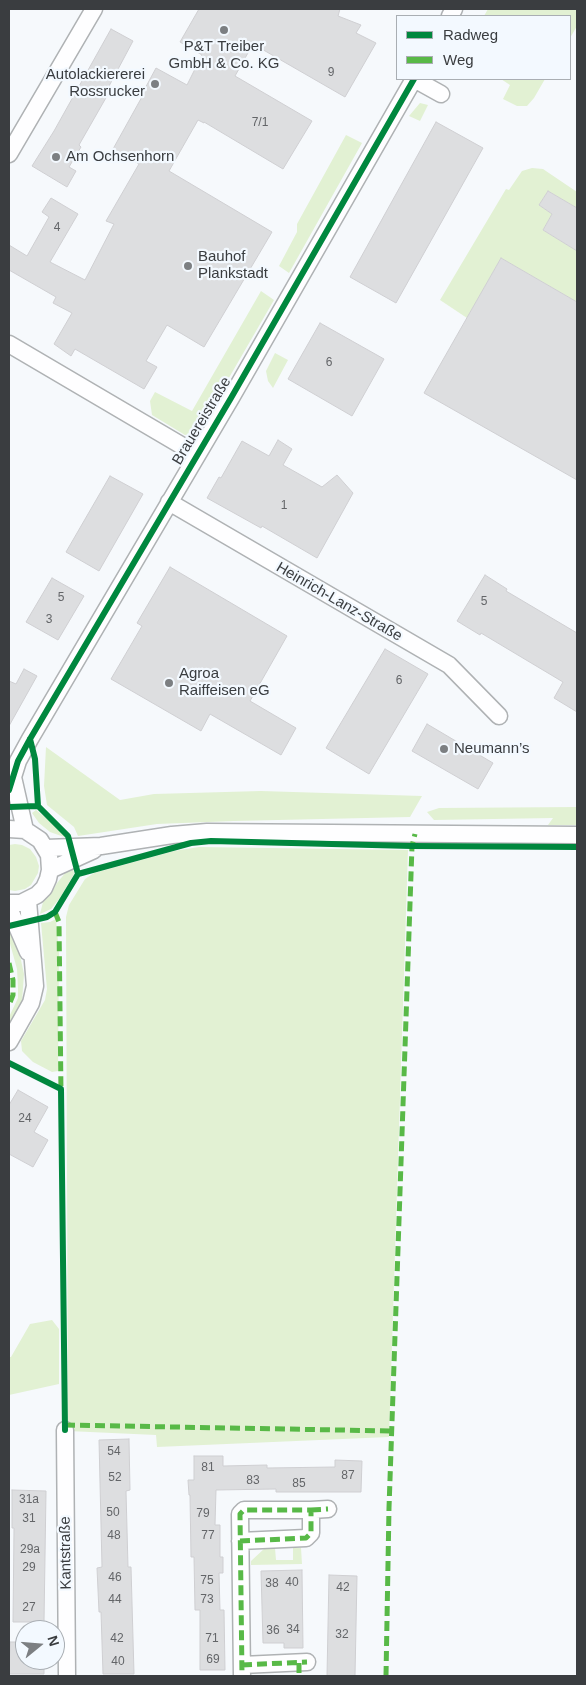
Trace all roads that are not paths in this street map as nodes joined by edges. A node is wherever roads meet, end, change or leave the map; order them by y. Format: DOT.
graph roads {
  1 [pos="94,9"];
  2 [pos="413,80"];
  3 [pos="416,80"];
  4 [pos="441,94"];
  5 [pos="9,154"];
  6 [pos="9,344"];
  7 [pos="196,454"];
  8 [pos="168,502"];
  9 [pos="499,716"];
  10 [pos="11,784"];
  11 [pos="17,830"];
  12 [pos="577,835"];
  13 [pos="101,846"];
  14 [pos="46,848"];
  15 [pos="50,870"];
  16 [pos="28,900"];
  17 [pos="9,904"];
  18 [pos="9,908"];
  19 [pos="33,961"];
  20 [pos="9,1042"];
  21 [pos="65,1430"];
  22 [pos="328,1509"];
  23 [pos="311,1510"];
  24 [pos="240,1540"];
  25 [pos="307,1662"];
  26 [pos="242,1671"];
  27 [pos="67,1676"];
  1 -- 5 [label="street"];
  2 -- 7 [label="street, Brauereistraße"];
  3 -- 4 [label="street"];
  6 -- 7 [label="street"];
  7 -- 8 [label="street, Brauereistraße"];
  8 -- 9 [label="street, Heinrich-Lanz-Straße"];
  8 -- 10 [label="street, Brauereistraße"];
  10 -- 11 [label="street, Brauereistraße"];
  11 -- 14 [label="street"];
  12 -- 13 [label="street"];
  13 -- 14 [label="street"];
  13 -- 15 [label="street"];
  14 -- 15 [label="street"];
  15 -- 16 [label="street"];
  16 -- 17 [label="street"];
  16 -- 19 [label="street"];
  18 -- 19 [label="street"];
  19 -- 20 [label="street"];
  21 -- 27 [label="street, Kantstraße"];
  22 -- 23 [label="street"];
  23 -- 24 [label="street"];
  23 -- 24 [label="street"];
  24 -- 26 [label="street"];
  25 -- 26 [label="street"];
}
